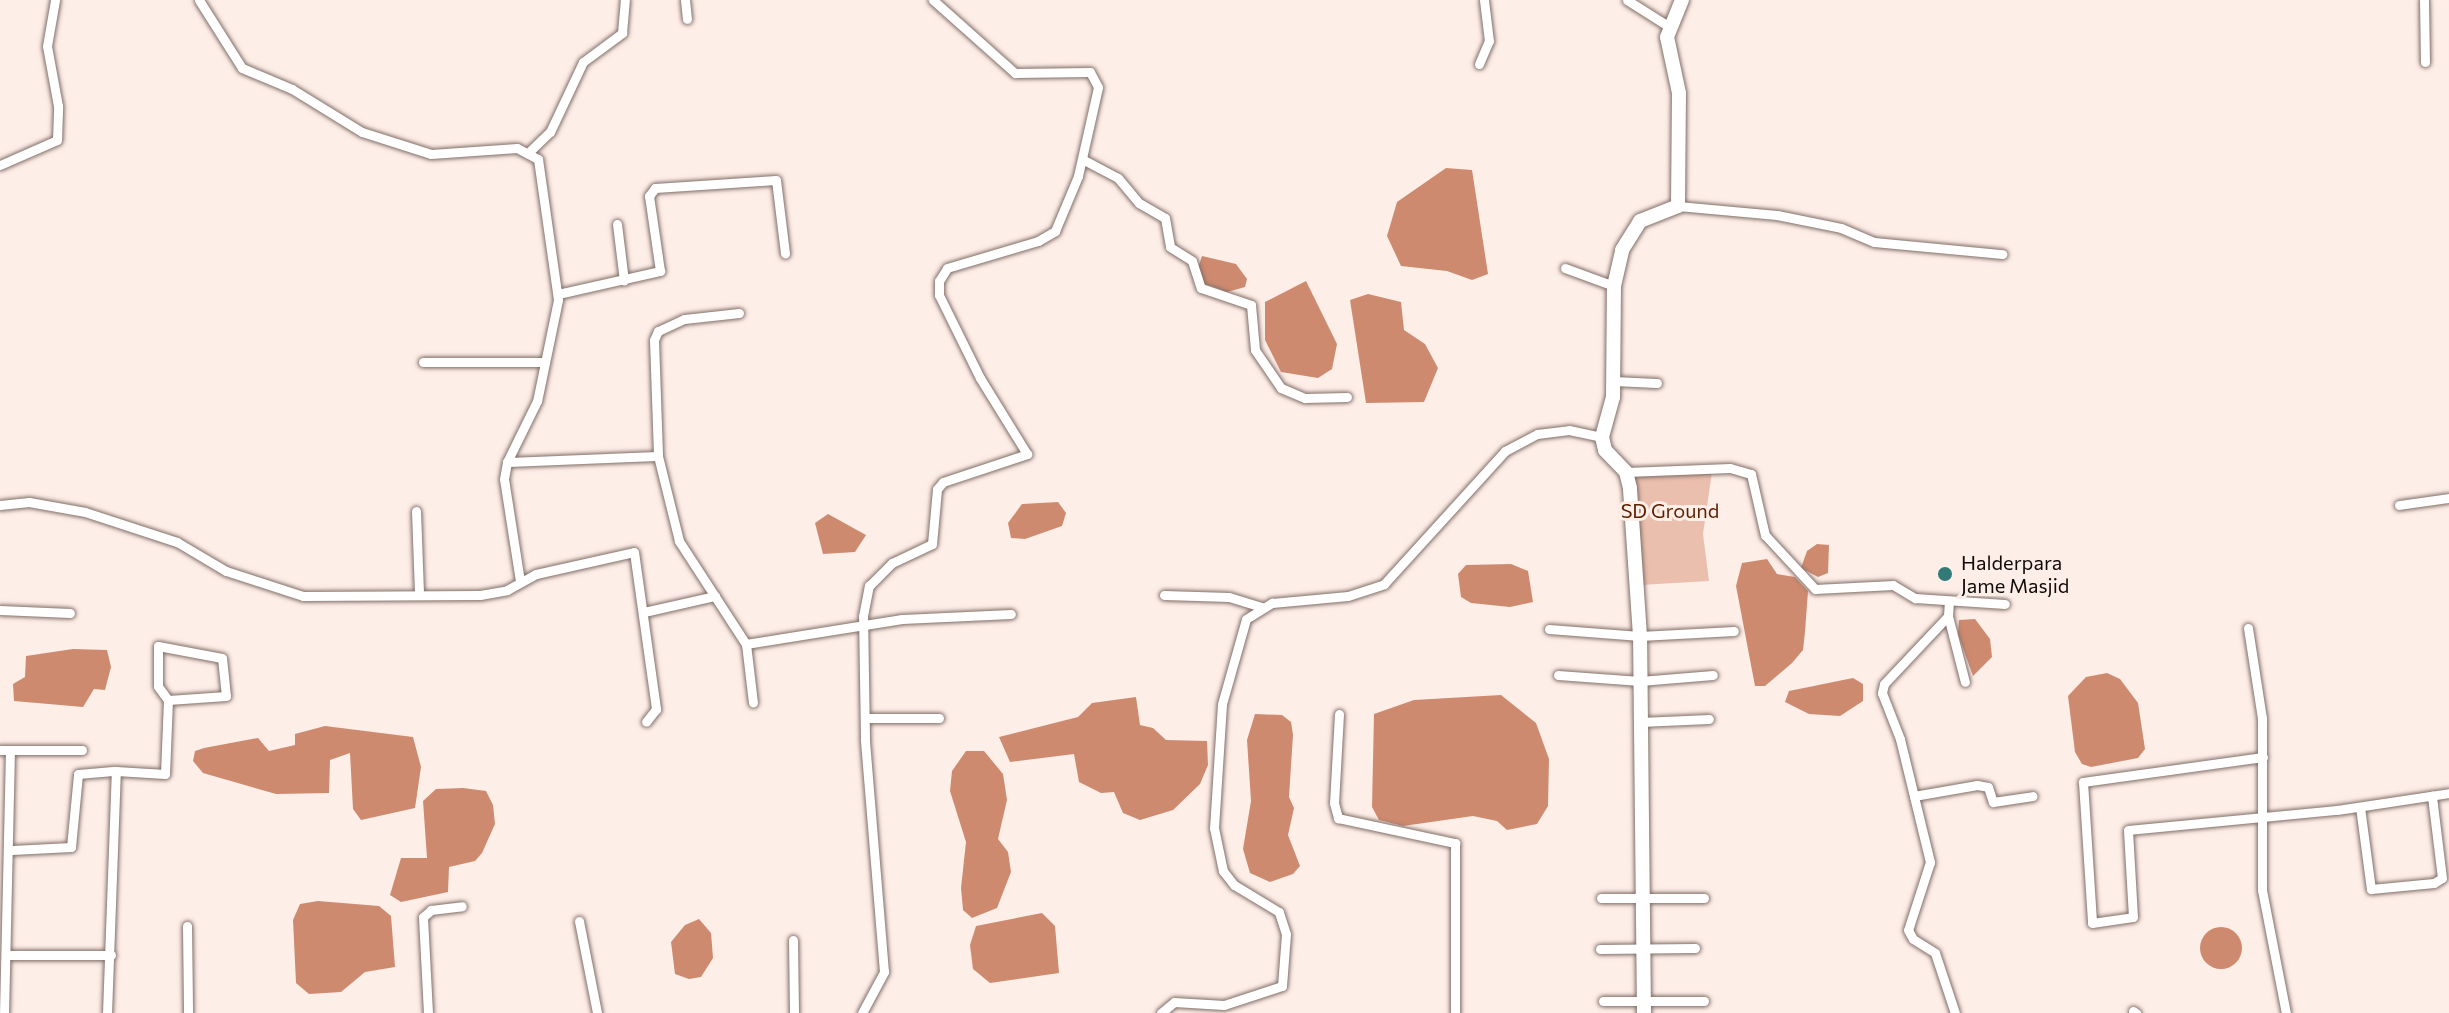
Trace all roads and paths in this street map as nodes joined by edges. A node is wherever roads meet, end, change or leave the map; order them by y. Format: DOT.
graph roads {
  1 [pos="55,0"];
  2 [pos="199,0"];
  3 [pos="625,0"];
  4 [pos="685,0"];
  5 [pos="933,0"];
  6 [pos="1484,0"];
  7 [pos="1627,0"];
  8 [pos="1682,0"];
  9 [pos="2424,0"];
  10 [pos="687,19"];
  11 [pos="1668,26"];
  12 [pos="2425,62"];
  13 [pos="1479,64"];
  14 [pos="530,151"];
  15 [pos="1082,159"];
  16 [pos="0,165"];
  17 [pos="1678,206"];
  18 [pos="617,224"];
  19 [pos="785,253"];
  20 [pos="2002,254"];
  21 [pos="1565,268"];
  22 [pos="624,281"];
  23 [pos="1614,286"];
  24 [pos="558,294"];
  25 [pos="739,313"];
  26 [pos="423,362"];
  27 [pos="545,362"];
  28 [pos="1613,381"];
  29 [pos="1657,383"];
  30 [pos="1347,397"];
  31 [pos="1602,437"];
  32 [pos="658,456"];
  33 [pos="507,462"];
  34 [pos="1626,472"];
  35 [pos="2449,498"];
  36 [pos="0,505"];
  37 [pos="2399,505"];
  38 [pos="416,511"];
  39 [pos="520,581"];
  40 [pos="419,594"];
  41 [pos="1164,595"];
  42 [pos="715,596"];
  43 [pos="1949,601"];
  44 [pos="2005,604"];
  45 [pos="1261,607"];
  46 [pos="0,610"];
  47 [pos="644,612"];
  48 [pos="70,613"];
  49 [pos="1011,614"];
  50 [pos="1948,616"];
  51 [pos="863,627"];
  52 [pos="2248,628"];
  53 [pos="1549,629"];
  54 [pos="1734,631"];
  55 [pos="1640,636"];
  56 [pos="746,644"];
  57 [pos="1558,675"];
  58 [pos="1713,675"];
  59 [pos="1640,681"];
  60 [pos="1965,682"];
  61 [pos="168,700"];
  62 [pos="753,703"];
  63 [pos="1339,714"];
  64 [pos="865,718"];
  65 [pos="939,718"];
  66 [pos="1709,719"];
  67 [pos="646,722"];
  68 [pos="1640,722"];
  69 [pos="5,750"];
  70 [pos="82,750"];
  71 [pos="2263,757"];
  72 [pos="116,771"];
  73 [pos="2449,793"];
  74 [pos="1914,796"];
  75 [pos="2033,796"];
  76 [pos="2432,796"];
  77 [pos="2360,807"];
  78 [pos="2263,814"];
  79 [pos="12,850"];
  80 [pos="1601,898"];
  81 [pos="1704,898"];
  82 [pos="1644,899"];
  83 [pos="462,906"];
  84 [pos="579,921"];
  85 [pos="187,926"];
  86 [pos="793,940"];
  87 [pos="1644,948"];
  88 [pos="1695,948"];
  89 [pos="1600,949"];
  90 [pos="7,955"];
  91 [pos="111,955"];
  92 [pos="1603,1001"];
  93 [pos="1704,1001"];
  94 [pos="1644,1007"];
  95 [pos="4,1013"];
  96 [pos="107,1013"];
  97 [pos="188,1013"];
  98 [pos="428,1013"];
  99 [pos="597,1013"];
  100 [pos="794,1013"];
  101 [pos="862,1013"];
  102 [pos="1161,1013"];
  103 [pos="1455,1013"];
  104 [pos="1955,1013"];
  105 [pos="2286,1013"];
  1 -- 16 [label="street"];
  2 -- 14 [label="street"];
  3 -- 14 [label="street"];
  4 -- 10 [label="street"];
  5 -- 15 [label="street"];
  6 -- 13 [label="street"];
  7 -- 11 [label="street"];
  8 -- 11 [label="street"];
  9 -- 12 [label="street"];
  11 -- 17 [label="street"];
  14 -- 24 [label="street"];
  15 -- 30 [label="street"];
  15 -- 51 [label="street"];
  17 -- 20 [label="street"];
  17 -- 23 [label="street"];
  18 -- 22 [label="street"];
  19 -- 22 [label="street"];
  21 -- 23 [label="street"];
  22 -- 24 [label="street"];
  23 -- 28 [label="street"];
  24 -- 27 [label="street"];
  25 -- 32 [label="street"];
  26 -- 27 [label="street"];
  27 -- 33 [label="street"];
  28 -- 29 [label="street"];
  28 -- 31 [label="street"];
  31 -- 34 [label="street"];
  31 -- 45 [label="street"];
  32 -- 33 [label="street"];
  32 -- 42 [label="street"];
  33 -- 39 [label="street"];
  34 -- 43 [label="street"];
  34 -- 55 [label="street"];
  35 -- 37 [label="street"];
  36 -- 40 [label="street"];
  38 -- 40 [label="street"];
  39 -- 40 [label="street"];
  39 -- 47 [label="street"];
  41 -- 45 [label="street"];
  42 -- 47 [label="street"];
  42 -- 56 [label="street"];
  43 -- 44 [label="street"];
  43 -- 50 [label="street"];
  45 -- 102 [label="street"];
  46 -- 48 [label="street"];
  47 -- 67 [label="street"];
  49 -- 51 [label="street"];
  50 -- 60 [label="street"];
  50 -- 74 [label="street"];
  51 -- 56 [label="street"];
  51 -- 64 [label="street"];
  52 -- 71 [label="street"];
  53 -- 55 [label="street"];
  54 -- 55 [label="street"];
  55 -- 59 [label="street"];
  56 -- 62 [label="street"];
  57 -- 59 [label="street"];
  58 -- 59 [label="street"];
  59 -- 68 [label="street"];
  61 -- 61 [label="street"];
  61 -- 72 [label="street"];
  63 -- 103 [label="street"];
  64 -- 65 [label="street"];
  64 -- 101 [label="street"];
  66 -- 68 [label="street"];
  68 -- 82 [label="street"];
  69 -- 70 [label="street"];
  69 -- 79 [label="street"];
  71 -- 78 [label="street"];
  71 -- 78 [label="street"];
  72 -- 79 [label="street"];
  72 -- 91 [label="street"];
  73 -- 76 [label="street"];
  74 -- 75 [label="street"];
  74 -- 104 [label="street"];
  76 -- 77 [label="street"];
  76 -- 77 [label="street"];
  77 -- 78 [label="street"];
  78 -- 105 [label="street"];
  79 -- 90 [label="street"];
  80 -- 82 [label="street"];
  81 -- 82 [label="street"];
  82 -- 87 [label="street"];
  83 -- 98 [label="street"];
  84 -- 99 [label="street"];
  85 -- 97 [label="street"];
  86 -- 100 [label="street"];
  87 -- 88 [label="street"];
  87 -- 89 [label="street"];
  87 -- 94 [label="street"];
  90 -- 91 [label="street"];
  90 -- 95 [label="street"];
  91 -- 96 [label="street"];
  92 -- 94 [label="street"];
  93 -- 94 [label="street"];
}
